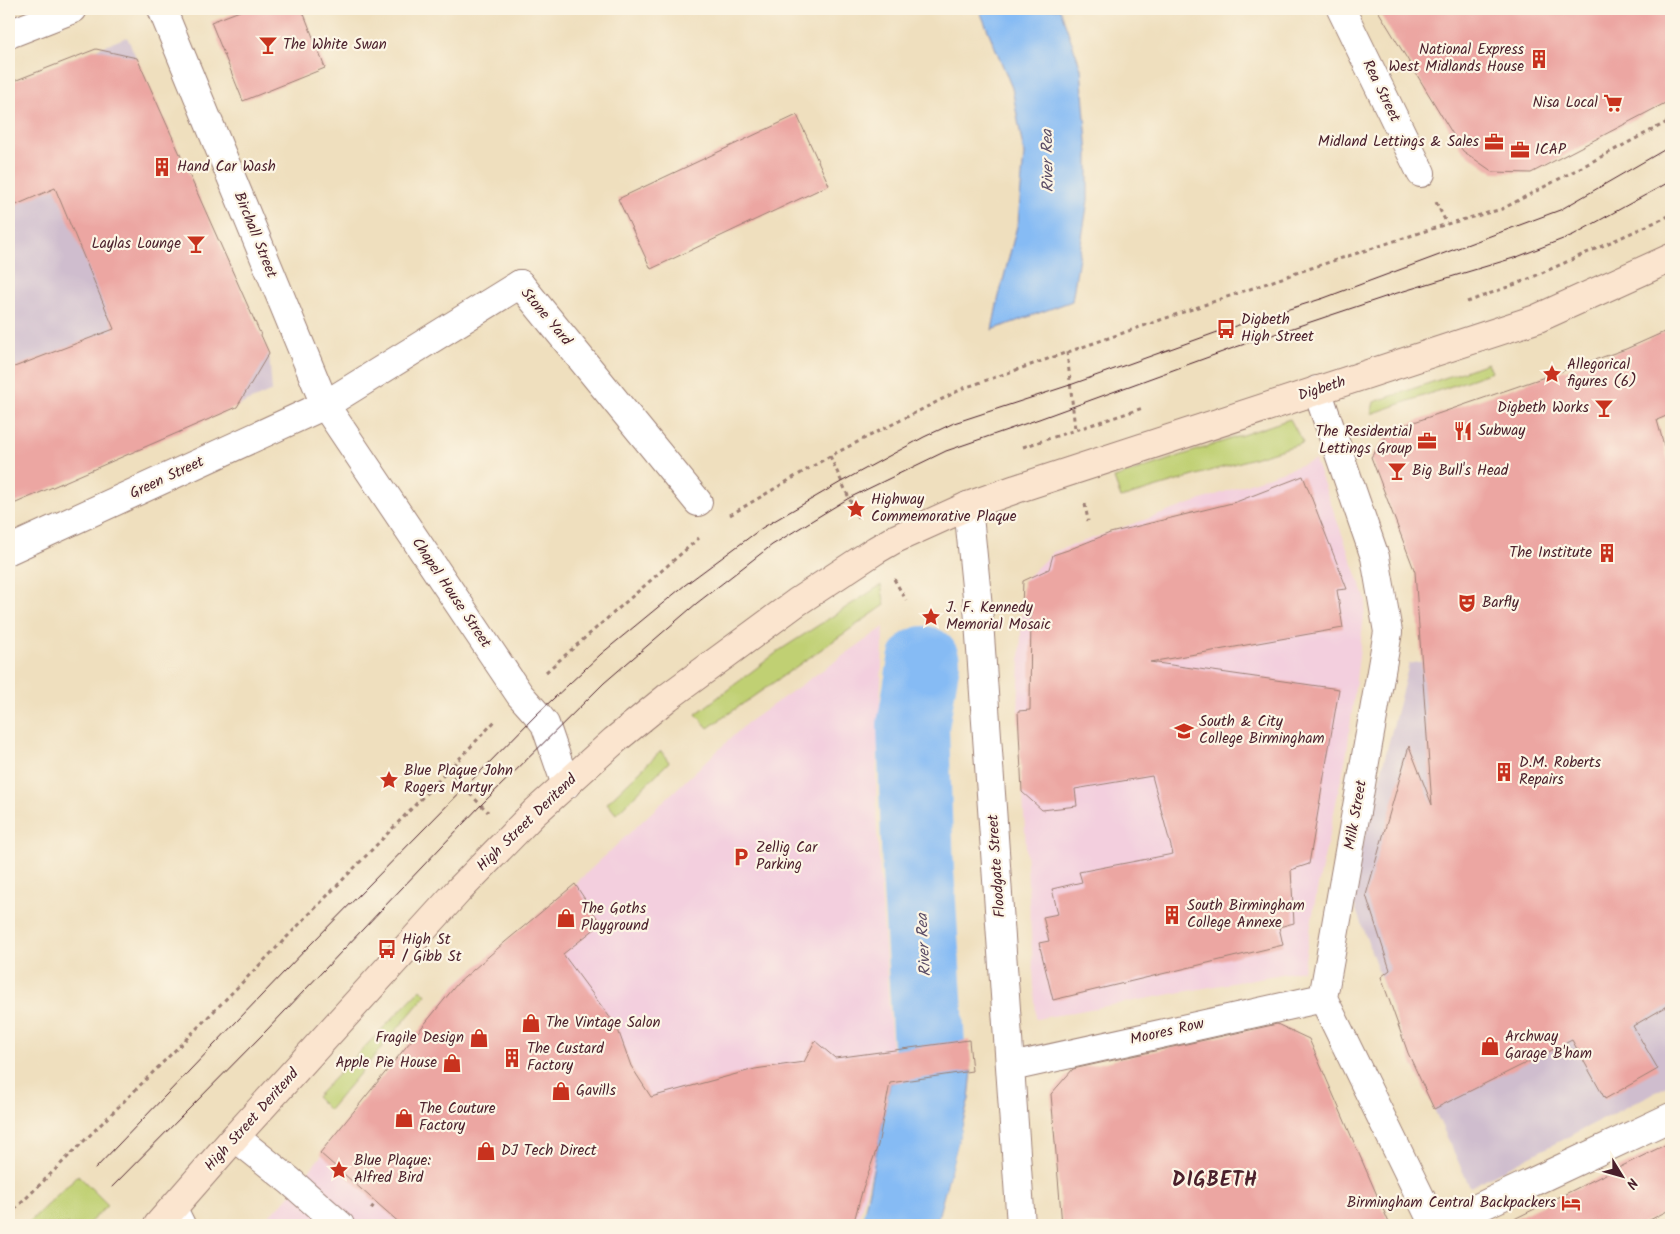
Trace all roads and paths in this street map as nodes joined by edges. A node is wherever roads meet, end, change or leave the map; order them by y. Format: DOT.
graph roads {
  1 [pos="73,9"];
  2 [pos="162,9"];
  3 [pos="1341,9"];
  4 [pos="9,34"];
  5 [pos="1671,120"];
  6 [pos="1421,173"];
  7 [pos="1671,215"];
  8 [pos="1671,258"];
  9 [pos="1461,304"];
  10 [pos="1317,390"];
  11 [pos="325,405"];
  12 [pos="1151,405"];
  13 [pos="1031,444"];
  14 [pos="698,502"];
  15 [pos="968,506"];
  16 [pos="723,519"];
  17 [pos="700,537"];
  18 [pos="9,550"];
  19 [pos="520,694"];
  20 [pos="447,772"];
  21 [pos="566,785"];
  22 [pos="488,812"];
  23 [pos="1323,998"];
  24 [pos="1011,1067"];
  25 [pos="1671,1117"];
  26 [pos="235,1137"];
  27 [pos="9,1215"];
  28 [pos="171,1220"];
  29 [pos="340,1225"];
  30 [pos="1021,1225"];
  31 [pos="1434,1225"];
  32 [pos="1441,1225"];
  1 -- 4 [label="street"];
  2 -- 11 [label="street, Birchall Street"];
  3 -- 6 [label="street, Rea Street"];
  5 -- 16 [label="path"];
  7 -- 9 [label="path"];
  8 -- 10 [label="main road, Digbeth"];
  10 -- 15 [label="main road, Digbeth"];
  10 -- 23 [label="street, Milk Street"];
  11 -- 14 [label="street, Stone Yard"];
  11 -- 18 [label="street, Green Street"];
  11 -- 19 [label="street, Chapel House Street"];
  12 -- 13 [label="path"];
  15 -- 21 [label="main road, High Street Deritend"];
  15 -- 24 [label="street, Floodgate Street"];
  17 -- 19 [label="path"];
  19 -- 20 [label="path"];
  19 -- 21 [label="street, Chapel House Street"];
  20 -- 22 [label="path"];
  20 -- 27 [label="path"];
  21 -- 26 [label="main road, High Street Deritend"];
  23 -- 24 [label="street, Moores Row"];
  23 -- 31 [label="street"];
  24 -- 30 [label="street, Floodgate Street"];
  25 -- 32 [label="street"];
  26 -- 28 [label="main road, High Street Deritend"];
  26 -- 29 [label="street"];
}
